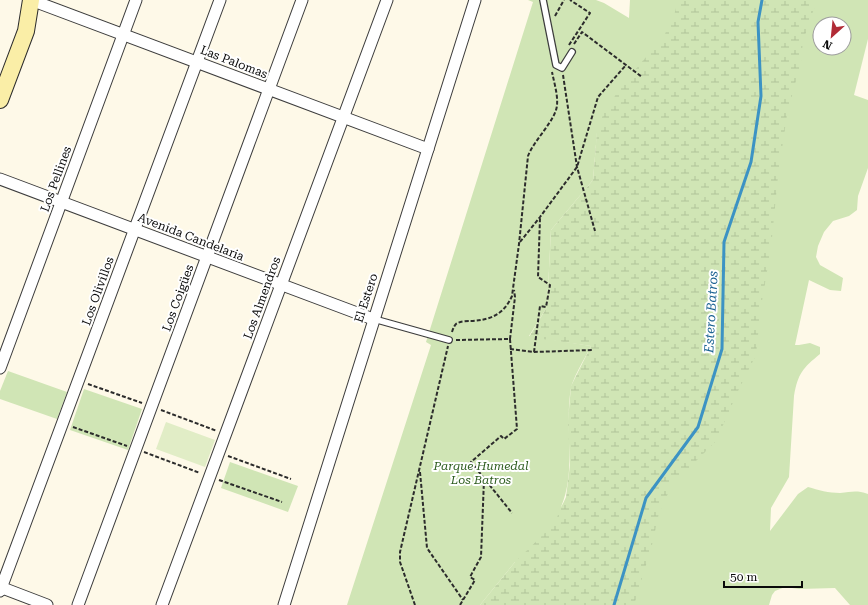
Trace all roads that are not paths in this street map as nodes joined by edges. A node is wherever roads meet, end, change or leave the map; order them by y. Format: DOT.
graph roads {
  1 [pos="31,0"];
  2 [pos="136,0"];
  3 [pos="220,0"];
  4 [pos="302,0"];
  5 [pos="387,0"];
  6 [pos="475,0"];
  7 [pos="543,0"];
  8 [pos="123,34"];
  9 [pos="570,51"];
  10 [pos="197,62"];
  11 [pos="269,89"];
  12 [pos="0,100"];
  13 [pos="344,117"];
  14 [pos="428,149"];
  15 [pos="0,179"];
  16 [pos="61,202"];
  17 [pos="135,230"];
  18 [pos="207,257"];
  19 [pos="281,285"];
  20 [pos="373,319"];
  21 [pos="449,340"];
  22 [pos="0,368"];
  23 [pos="0,589"];
  24 [pos="47,605"];
  25 [pos="78,605"];
  26 [pos="162,605"];
  27 [pos="284,605"];
  1 -- 8 [label="street, Las Palomas"];
  1 -- 12 [label="main road"];
  2 -- 8 [label="street, Los Pellines"];
  3 -- 10 [label="street, Los Olivillos"];
  4 -- 11 [label="street, Los Coigües"];
  5 -- 13 [label="street, Los Almendros"];
  6 -- 14 [label="street, El Estero"];
  7 -- 9 [label="lane"];
  8 -- 10 [label="street, Las Palomas"];
  8 -- 16 [label="street, Los Pellines"];
  10 -- 11 [label="street, Las Palomas"];
  10 -- 17 [label="street, Los Olivillos"];
  11 -- 13 [label="street, Las Palomas"];
  11 -- 18 [label="street, Los Coigües"];
  13 -- 14 [label="street, Las Palomas"];
  13 -- 19 [label="street, Los Almendros"];
  14 -- 20 [label="street, El Estero"];
  15 -- 16 [label="street, Avenida Candelaria"];
  16 -- 17 [label="street, Avenida Candelaria"];
  16 -- 22 [label="street, Los Pellines"];
  17 -- 18 [label="street, Avenida Candelaria"];
  17 -- 23 [label="street, Los Olivillos"];
  18 -- 19 [label="street, Avenida Candelaria"];
  18 -- 25 [label="street, Los Coigües"];
  19 -- 20 [label="street, Avenida Candelaria"];
  19 -- 26 [label="street, Los Almendros"];
  20 -- 21 [label="lane"];
  20 -- 27 [label="street, El Estero"];
  23 -- 24 [label="street"];
}
